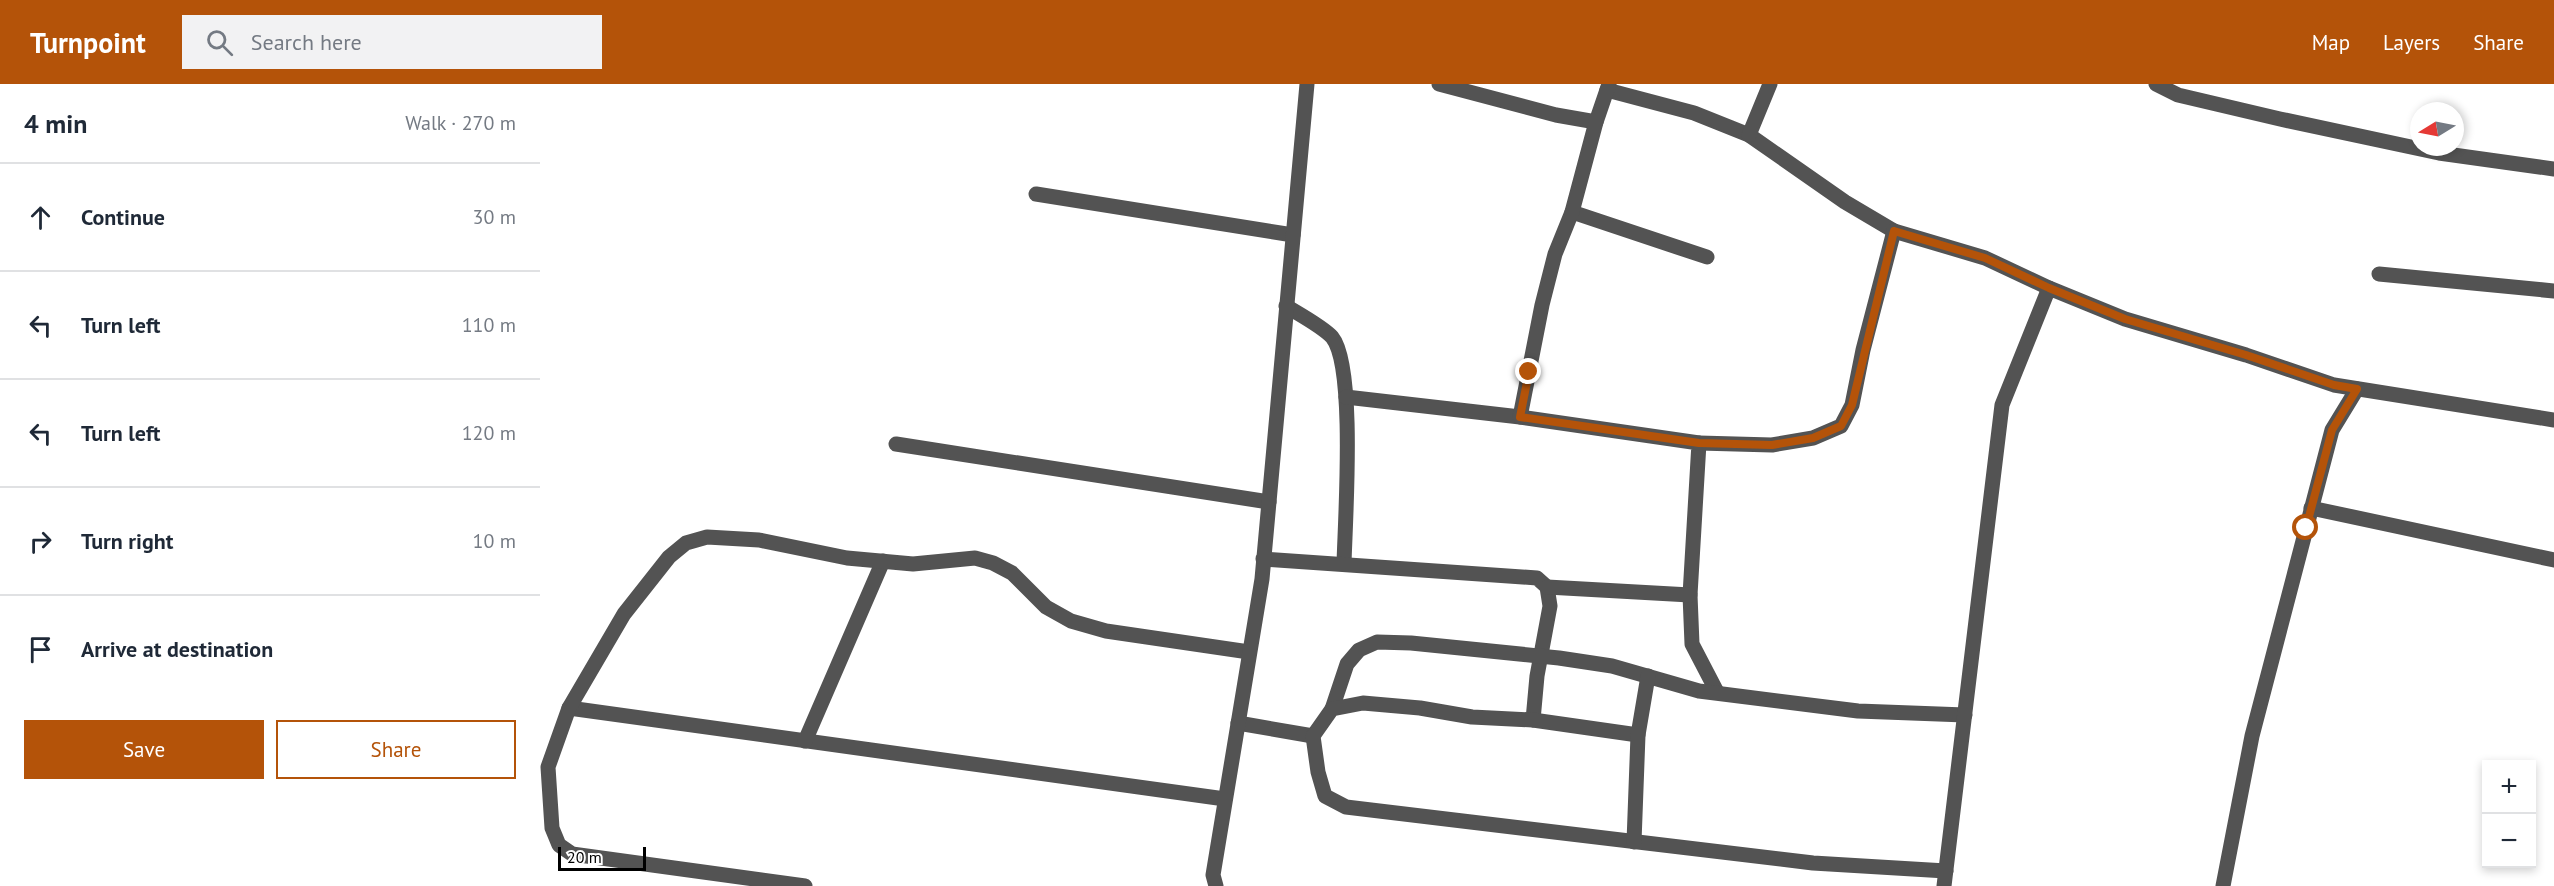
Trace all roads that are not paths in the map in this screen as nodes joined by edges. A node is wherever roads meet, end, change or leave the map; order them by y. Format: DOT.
graph roads {
  1 [pos="1307,84"];
  2 [pos="1439,84"];
  3 [pos="1770,84"];
  4 [pos="2156,84"];
  5 [pos="1608,87"];
  6 [pos="1596,122"];
  7 [pos="1749,135"];
  8 [pos="2554,169"];
  9 [pos="1036,194"];
  10 [pos="1572,212"];
  11 [pos="1894,231"];
  12 [pos="1293,235"];
  13 [pos="1707,257"];
  14 [pos="2379,274"];
  15 [pos="2049,288"];
  16 [pos="2554,291"];
  17 [pos="1286,306"];
  18 [pos="2357,389"];
  19 [pos="1346,397"];
  20 [pos="1520,417"];
  21 [pos="2554,420"];
  22 [pos="1699,443"];
  23 [pos="896,444"];
  24 [pos="1269,502"];
  25 [pos="2311,508"];
  26 [pos="1263,559"];
  27 [pos="2554,560"];
  28 [pos="883,561"];
  29 [pos="1344,564"];
  30 [pos="1547,587"];
  31 [pos="1690,595"];
  32 [pos="1250,652"];
  33 [pos="1542,657"];
  34 [pos="1648,676"];
  35 [pos="1717,692"];
  36 [pos="569,708"];
  37 [pos="1332,710"];
  38 [pos="1965,715"];
  39 [pos="1533,720"];
  40 [pos="1238,723"];
  41 [pos="1638,735"];
  42 [pos="1313,736"];
  43 [pos="805,741"];
  44 [pos="544,766"];
  45 [pos="1225,799"];
  46 [pos="1634,842"];
  47 [pos="1945,879"];
  48 [pos="805,886"];
  49 [pos="1215,886"];
  50 [pos="2223,886"];
  1 -- 12 [label="street"];
  2 -- 6 [label="street"];
  3 -- 7 [label="street"];
  4 -- 8 [label="street"];
  5 -- 6 [label="street"];
  5 -- 7 [label="street"];
  6 -- 10 [label="street"];
  7 -- 11 [label="street"];
  9 -- 12 [label="street"];
  10 -- 13 [label="street"];
  10 -- 20 [label="street"];
  11 -- 15 [label="street"];
  11 -- 22 [label="street"];
  12 -- 17 [label="street"];
  14 -- 16 [label="street"];
  15 -- 18 [label="street"];
  15 -- 38 [label="street"];
  17 -- 19 [label="street"];
  17 -- 24 [label="street"];
  18 -- 21 [label="street"];
  18 -- 25 [label="street"];
  19 -- 20 [label="street"];
  19 -- 29 [label="street"];
  20 -- 22 [label="street"];
  22 -- 31 [label="street"];
  23 -- 24 [label="street"];
  24 -- 26 [label="street"];
  25 -- 27 [label="street"];
  25 -- 50 [label="street"];
  26 -- 29 [label="street"];
  26 -- 32 [label="street"];
  28 -- 32 [label="street"];
  28 -- 36 [label="street"];
  28 -- 43 [label="street"];
  29 -- 30 [label="street"];
  30 -- 31 [label="street"];
  30 -- 33 [label="street"];
  31 -- 35 [label="street"];
  32 -- 40 [label="street"];
  33 -- 34 [label="street"];
  33 -- 37 [label="street"];
  33 -- 39 [label="street"];
  34 -- 35 [label="street"];
  34 -- 41 [label="street"];
  35 -- 38 [label="street"];
  36 -- 43 [label="street"];
  36 -- 44 [label="street"];
  37 -- 39 [label="street"];
  37 -- 42 [label="street"];
  38 -- 47 [label="street"];
  39 -- 41 [label="street"];
  40 -- 42 [label="street"];
  40 -- 45 [label="street"];
  41 -- 46 [label="street"];
  42 -- 46 [label="street"];
  43 -- 45 [label="street"];
  44 -- 48 [label="street"];
  45 -- 49 [label="street"];
  46 -- 47 [label="street"];
}
